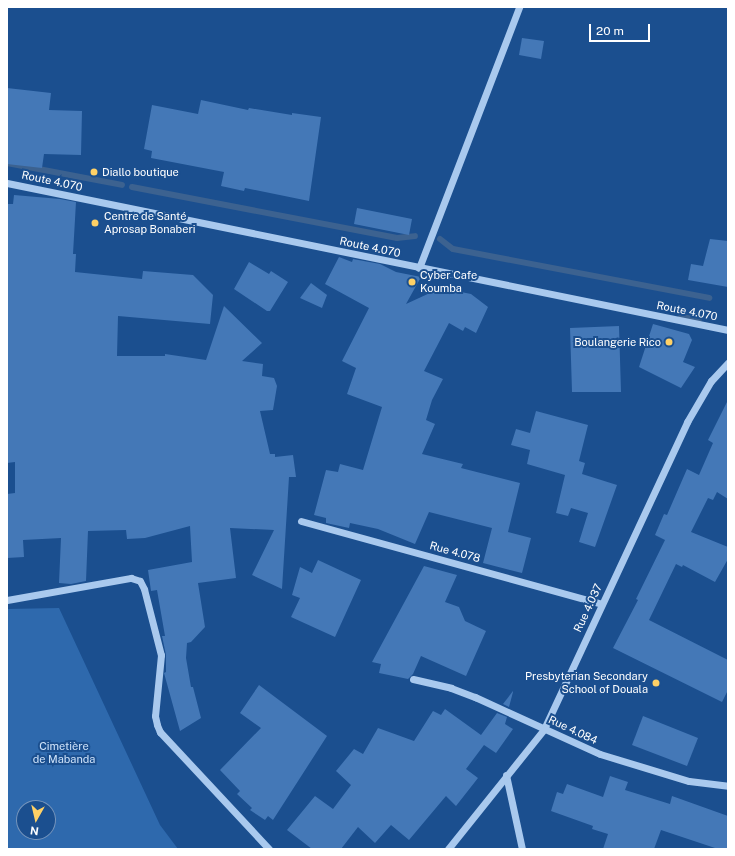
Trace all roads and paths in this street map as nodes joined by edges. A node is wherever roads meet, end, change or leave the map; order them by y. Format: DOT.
graph roads {
  1 [pos="519,7"];
  2 [pos="7,183"];
  3 [pos="419,268"];
  4 [pos="728,330"];
  5 [pos="728,363"];
  6 [pos="301,521"];
  7 [pos="7,600"];
  8 [pos="602,604"];
  9 [pos="413,679"];
  10 [pos="544,729"];
  11 [pos="506,775"];
  12 [pos="728,786"];
  13 [pos="270,849"];
  14 [pos="448,849"];
  15 [pos="522,849"];
  1 -- 3 [label="street"];
  2 -- 3 [label="street, Route 4.070"];
  3 -- 4 [label="street, Route 4.070"];
  5 -- 8 [label="street, Rue 4.037"];
  6 -- 8 [label="street, Rue 4.078"];
  7 -- 13 [label="street"];
  8 -- 10 [label="street, Rue 4.037"];
  9 -- 10 [label="street, Rue 4.084"];
  10 -- 11 [label="street, Rue 4.037"];
  10 -- 12 [label="street, Rue 4.084"];
  11 -- 14 [label="street, Rue 4.037"];
  11 -- 15 [label="street"];
}
